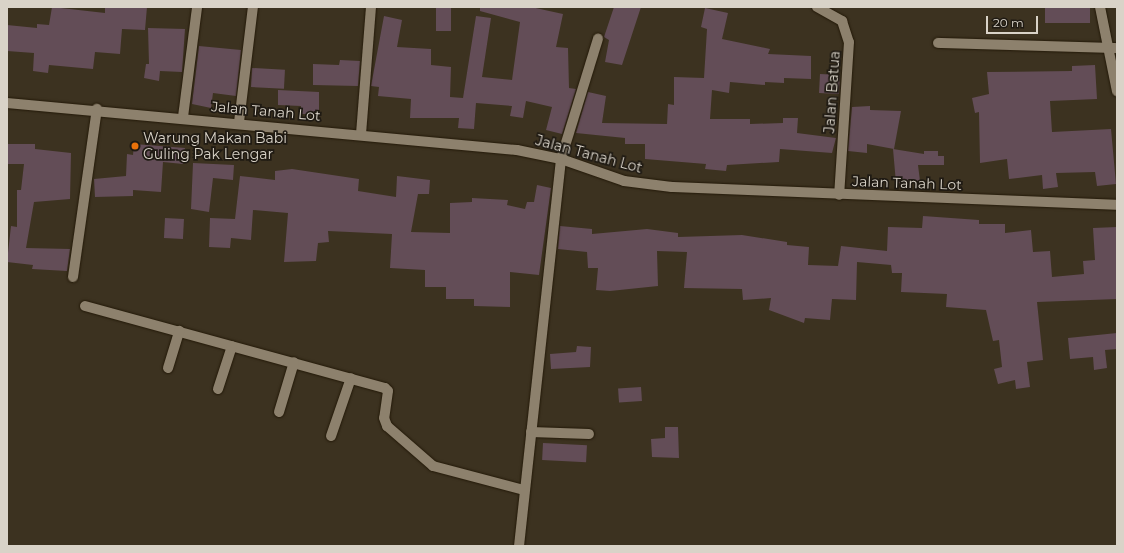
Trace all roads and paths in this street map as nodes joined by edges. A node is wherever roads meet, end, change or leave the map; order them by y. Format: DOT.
graph roads {
  1 [pos="197,7"];
  2 [pos="252,7"];
  3 [pos="371,7"];
  4 [pos="817,7"];
  5 [pos="1100,7"];
  6 [pos="598,39"];
  7 [pos="938,43"];
  8 [pos="1114,48"];
  9 [pos="1117,91"];
  10 [pos="7,103"];
  11 [pos="97,109"];
  12 [pos="183,117"];
  13 [pos="239,122"];
  14 [pos="362,134"];
  15 [pos="561,159"];
  16 [pos="839,195"];
  17 [pos="1117,205"];
  18 [pos="73,277"];
  19 [pos="85,306"];
  20 [pos="179,331"];
  21 [pos="232,346"];
  22 [pos="294,362"];
  23 [pos="168,368"];
  24 [pos="351,378"];
  25 [pos="218,388"];
  26 [pos="279,412"];
  27 [pos="531,432"];
  28 [pos="589,434"];
  29 [pos="331,436"];
  30 [pos="524,490"];
  31 [pos="519,546"];
  1 -- 12 [label="street"];
  2 -- 13 [label="street"];
  3 -- 14 [label="street"];
  4 -- 16 [label="street, Jalan Batua"];
  5 -- 8 [label="street"];
  6 -- 15 [label="street"];
  7 -- 8 [label="street"];
  8 -- 9 [label="street"];
  10 -- 11 [label="street, Jalan Tanah Lot"];
  11 -- 12 [label="street, Jalan Tanah Lot"];
  11 -- 18 [label="street"];
  12 -- 13 [label="street, Jalan Tanah Lot"];
  13 -- 14 [label="street, Jalan Tanah Lot"];
  14 -- 15 [label="street, Jalan Tanah Lot"];
  15 -- 16 [label="street, Jalan Tanah Lot"];
  15 -- 27 [label="street"];
  16 -- 17 [label="street, Jalan Tanah Lot"];
  19 -- 20 [label="street"];
  20 -- 21 [label="street"];
  20 -- 23 [label="street"];
  21 -- 22 [label="street"];
  21 -- 25 [label="street"];
  22 -- 24 [label="street"];
  22 -- 26 [label="street"];
  24 -- 29 [label="street"];
  24 -- 30 [label="street"];
  27 -- 28 [label="street"];
  27 -- 30 [label="street"];
  30 -- 31 [label="street"];
}
